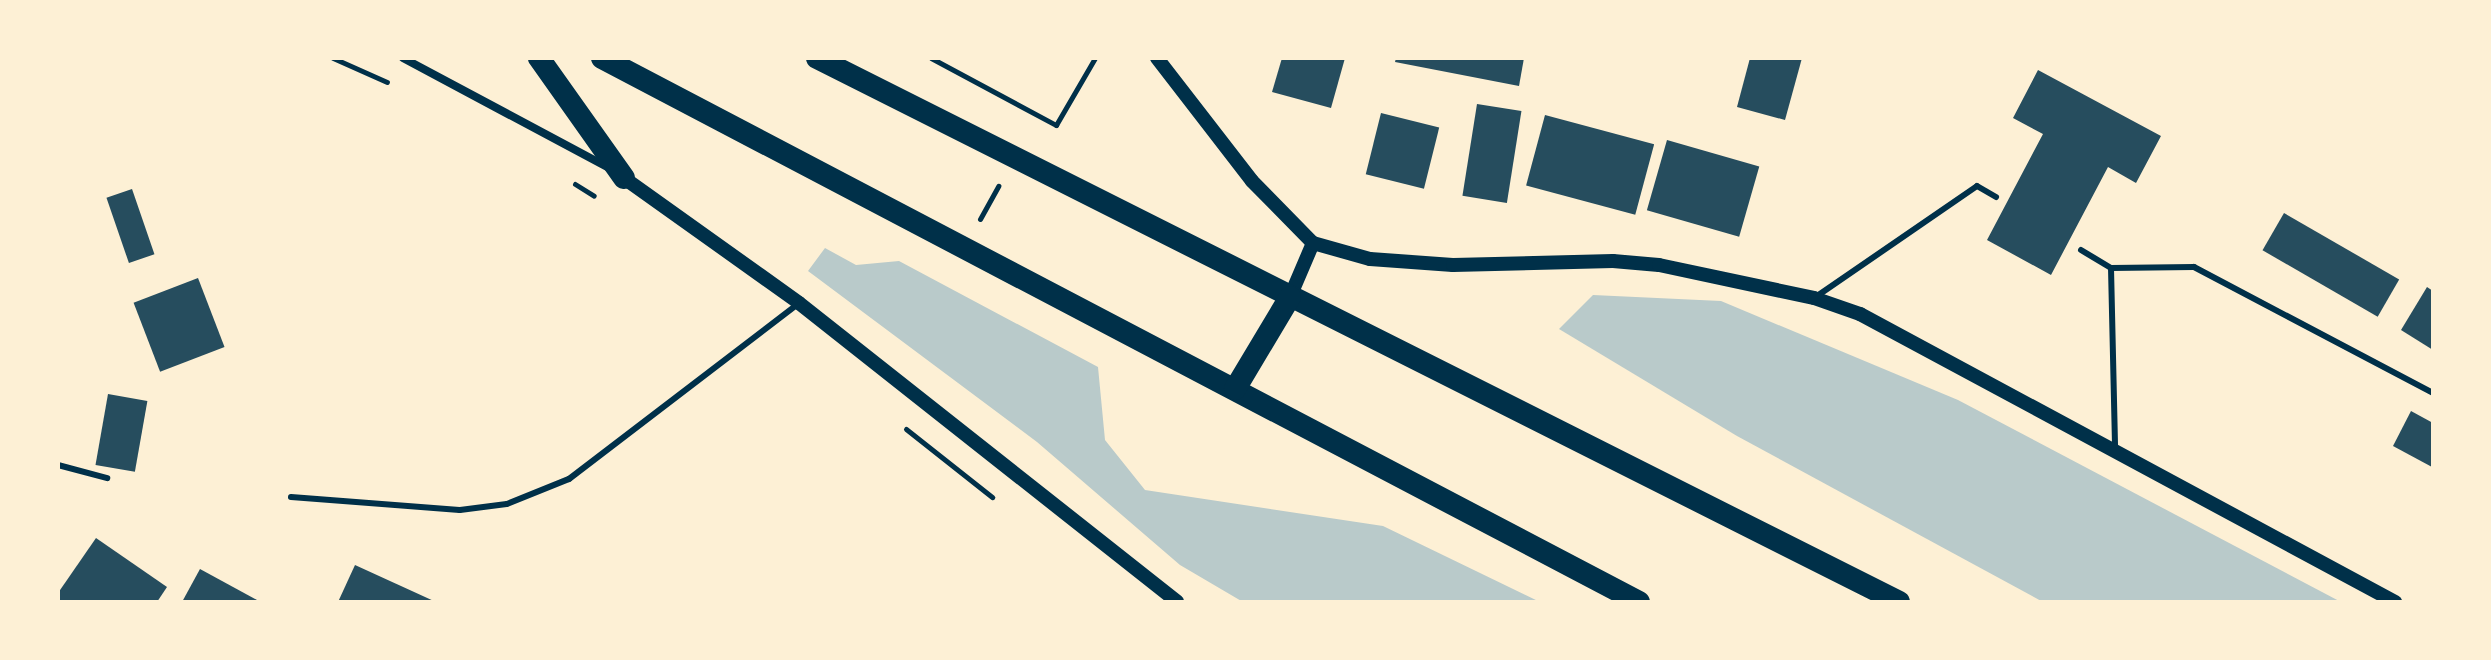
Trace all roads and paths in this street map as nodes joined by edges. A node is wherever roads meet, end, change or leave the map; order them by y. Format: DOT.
graph roads {
  1 [pos="403,58"];
  2 [pos="539,58"];
  3 [pos="602,58"];
  4 [pos="817,58"];
  5 [pos="931,58"];
  6 [pos="1095,58"];
  7 [pos="1157,58"];
  8 [pos="624,178"];
  9 [pos="1996,197"];
  10 [pos="1313,243"];
  11 [pos="2081,250"];
  12 [pos="2111,268"];
  13 [pos="1290,297"];
  14 [pos="1814,298"];
  15 [pos="799,303"];
  16 [pos="1235,389"];
  17 [pos="2433,393"];
  18 [pos="2115,449"];
  19 [pos="58,465"];
  20 [pos="107,478"];
  21 [pos="291,497"];
  22 [pos="1177,602"];
  23 [pos="1639,602"];
  24 [pos="1899,602"];
  25 [pos="2395,602"];
  1 -- 8 [label="street"];
  2 -- 8 [label="highway"];
  3 -- 16 [label="highway"];
  4 -- 13 [label="highway"];
  5 -- 6 [label="path"];
  7 -- 10 [label="street"];
  8 -- 15 [label="street"];
  9 -- 14 [label="lane"];
  10 -- 13 [label="street"];
  10 -- 14 [label="street"];
  11 -- 12 [label="lane"];
  12 -- 17 [label="lane"];
  12 -- 18 [label="lane"];
  13 -- 16 [label="highway"];
  13 -- 24 [label="highway"];
  14 -- 18 [label="street"];
  15 -- 21 [label="lane"];
  15 -- 22 [label="street"];
  16 -- 23 [label="highway"];
  18 -- 25 [label="street"];
  19 -- 20 [label="lane"];
}
